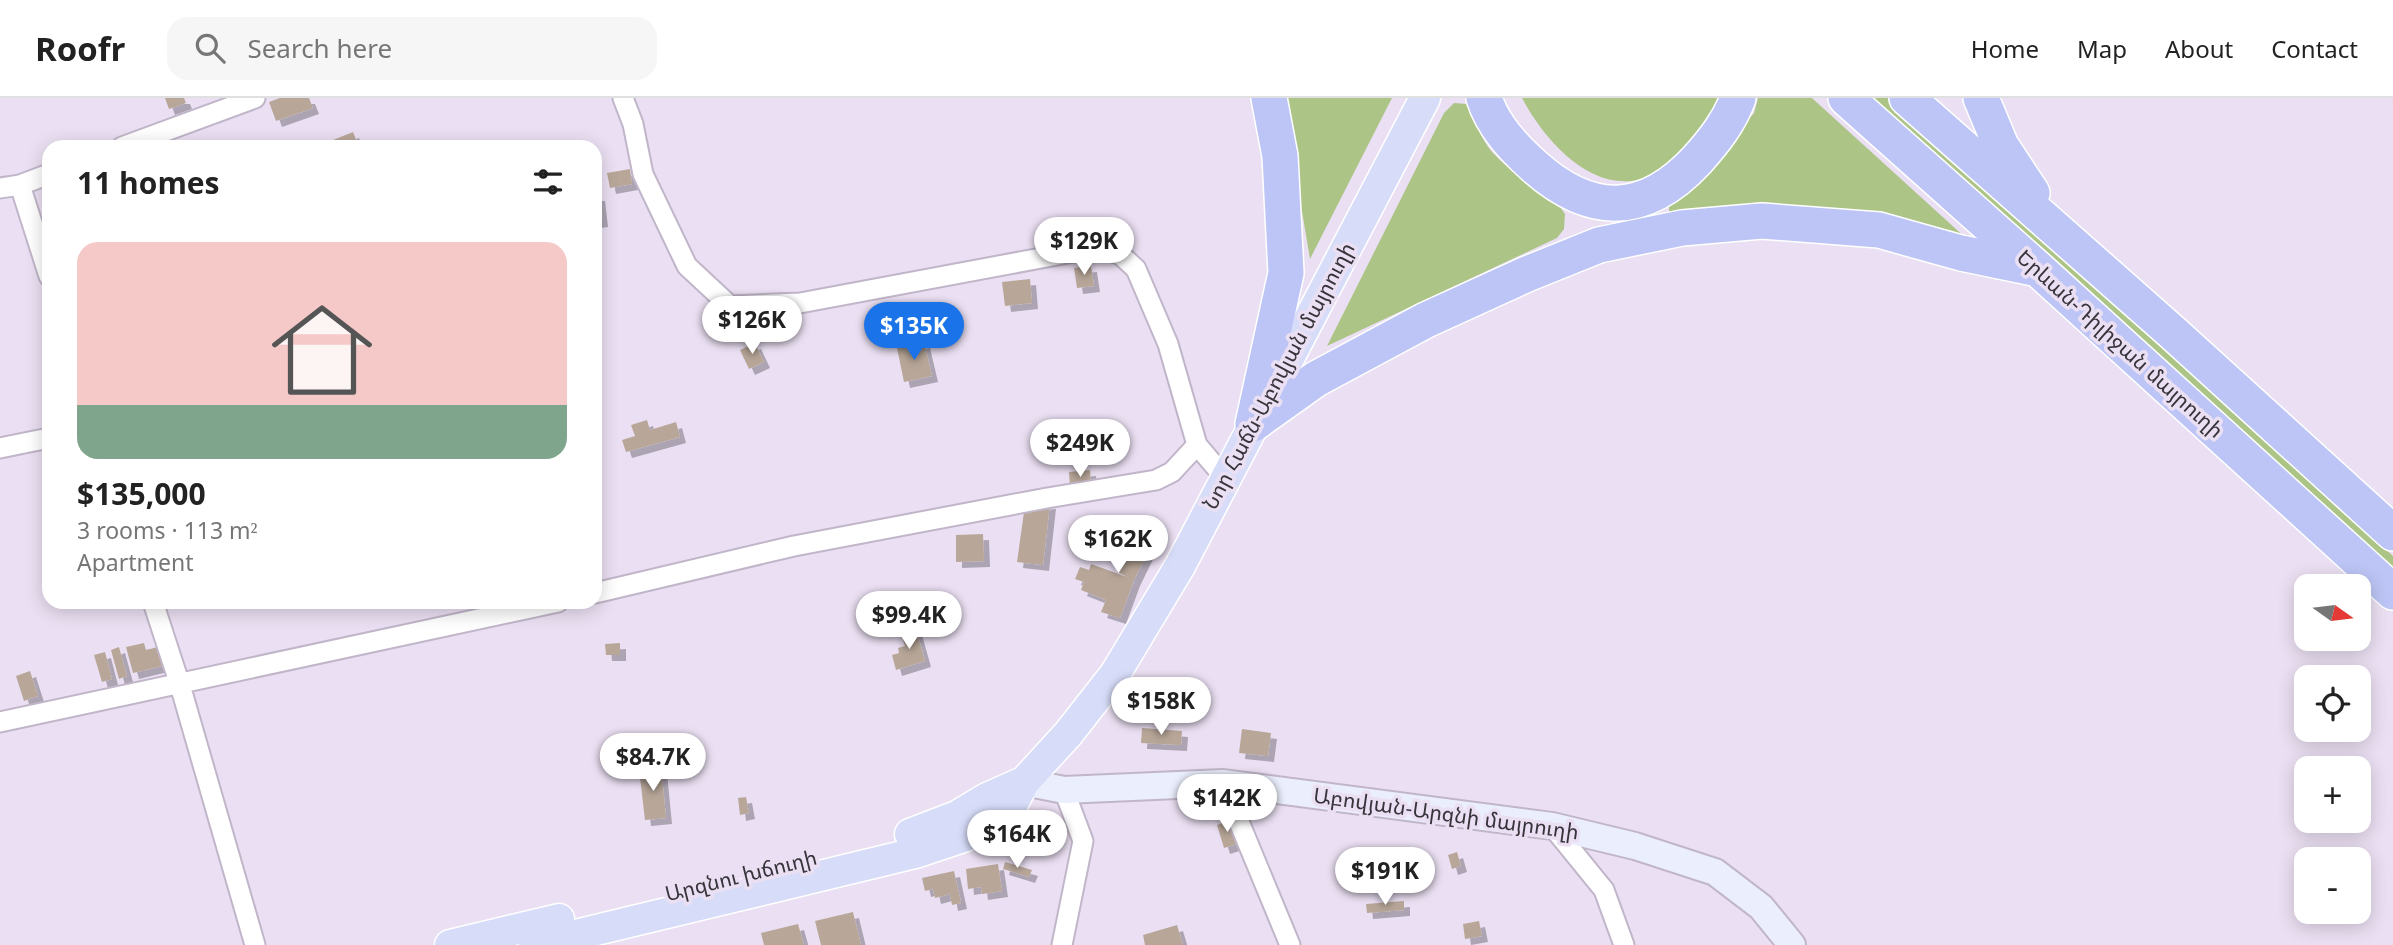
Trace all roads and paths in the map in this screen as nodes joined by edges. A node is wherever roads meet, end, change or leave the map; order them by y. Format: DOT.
graph roads {
  1 [pos="255,98"];
  2 [pos="624,98"];
  3 [pos="1269,98"];
  4 [pos="1425,98"];
  5 [pos="1484,98"];
  6 [pos="1738,98"];
  7 [pos="1846,98"];
  8 [pos="1908,98"];
  9 [pos="1981,98"];
  10 [pos="141,140"];
  11 [pos="42,177"];
  12 [pos="20,185"];
  13 [pos="0,188"];
  14 [pos="2061,236"];
  15 [pos="42,253"];
  16 [pos="2038,269"];
  17 [pos="1253,424"];
  18 [pos="42,439"];
  19 [pos="1197,445"];
  20 [pos="0,448"];
  21 [pos="1225,478"];
  22 [pos="2393,533"];
  23 [pos="602,591"];
  24 [pos="2393,592"];
  25 [pos="155,609"];
  26 [pos="526,609"];
  27 [pos="180,685"];
  28 [pos="0,722"];
  29 [pos="1024,782"];
  30 [pos="1223,783"];
  31 [pos="1064,790"];
  32 [pos="1552,825"];
  33 [pos="255,945"];
  34 [pos="450,945"];
  35 [pos="534,945"];
  36 [pos="1062,945"];
  37 [pos="1290,945"];
  38 [pos="1625,945"];
  39 [pos="1792,945"];
  1 -- 10 [label="street"];
  2 -- 19 [label="street"];
  3 -- 17 [label="highway"];
  4 -- 17 [label="main road, Նոր Հաճն-Աբովյան մայրուղի"];
  5 -- 6 [label="highway"];
  7 -- 16 [label="highway, Երևան-Դիլիջան մայրուղի"];
  8 -- 14 [label="highway, Երևան-Դիլիջան մայրուղի"];
  9 -- 14 [label="highway"];
  11 -- 12 [label="street"];
  12 -- 13 [label="street"];
  12 -- 15 [label="street"];
  14 -- 22 [label="highway, Երևան-Դիլիջան մայրուղի"];
  16 -- 17 [label="highway"];
  16 -- 24 [label="highway, Երևան-Դիլիջան մայրուղի"];
  17 -- 21 [label="main road, Նոր Հաճն-Աբովյան մայրուղի"];
  18 -- 20 [label="street"];
  19 -- 21 [label="street"];
  19 -- 23 [label="street"];
  21 -- 29 [label="main road, Նոր Հաճն-Աբովյան մայրուղի"];
  25 -- 27 [label="street"];
  26 -- 27 [label="street"];
  27 -- 28 [label="street"];
  27 -- 33 [label="street"];
  29 -- 31 [label="main road, Աբովյան-Արզնի մայրուղի"];
  29 -- 34 [label="main road, Արզնու խճուղի"];
  29 -- 35 [label="main road, Նոր Հաճն-Աբովյան մայրուղի"];
  30 -- 31 [label="main road, Աբովյան-Արզնի մայրուղի"];
  30 -- 32 [label="main road, Աբովյան-Արզնի մայրուղի"];
  30 -- 37 [label="street"];
  31 -- 36 [label="street"];
  32 -- 38 [label="street"];
  32 -- 39 [label="main road, Աբովյան-Արզնի մայրուղի"];
}
